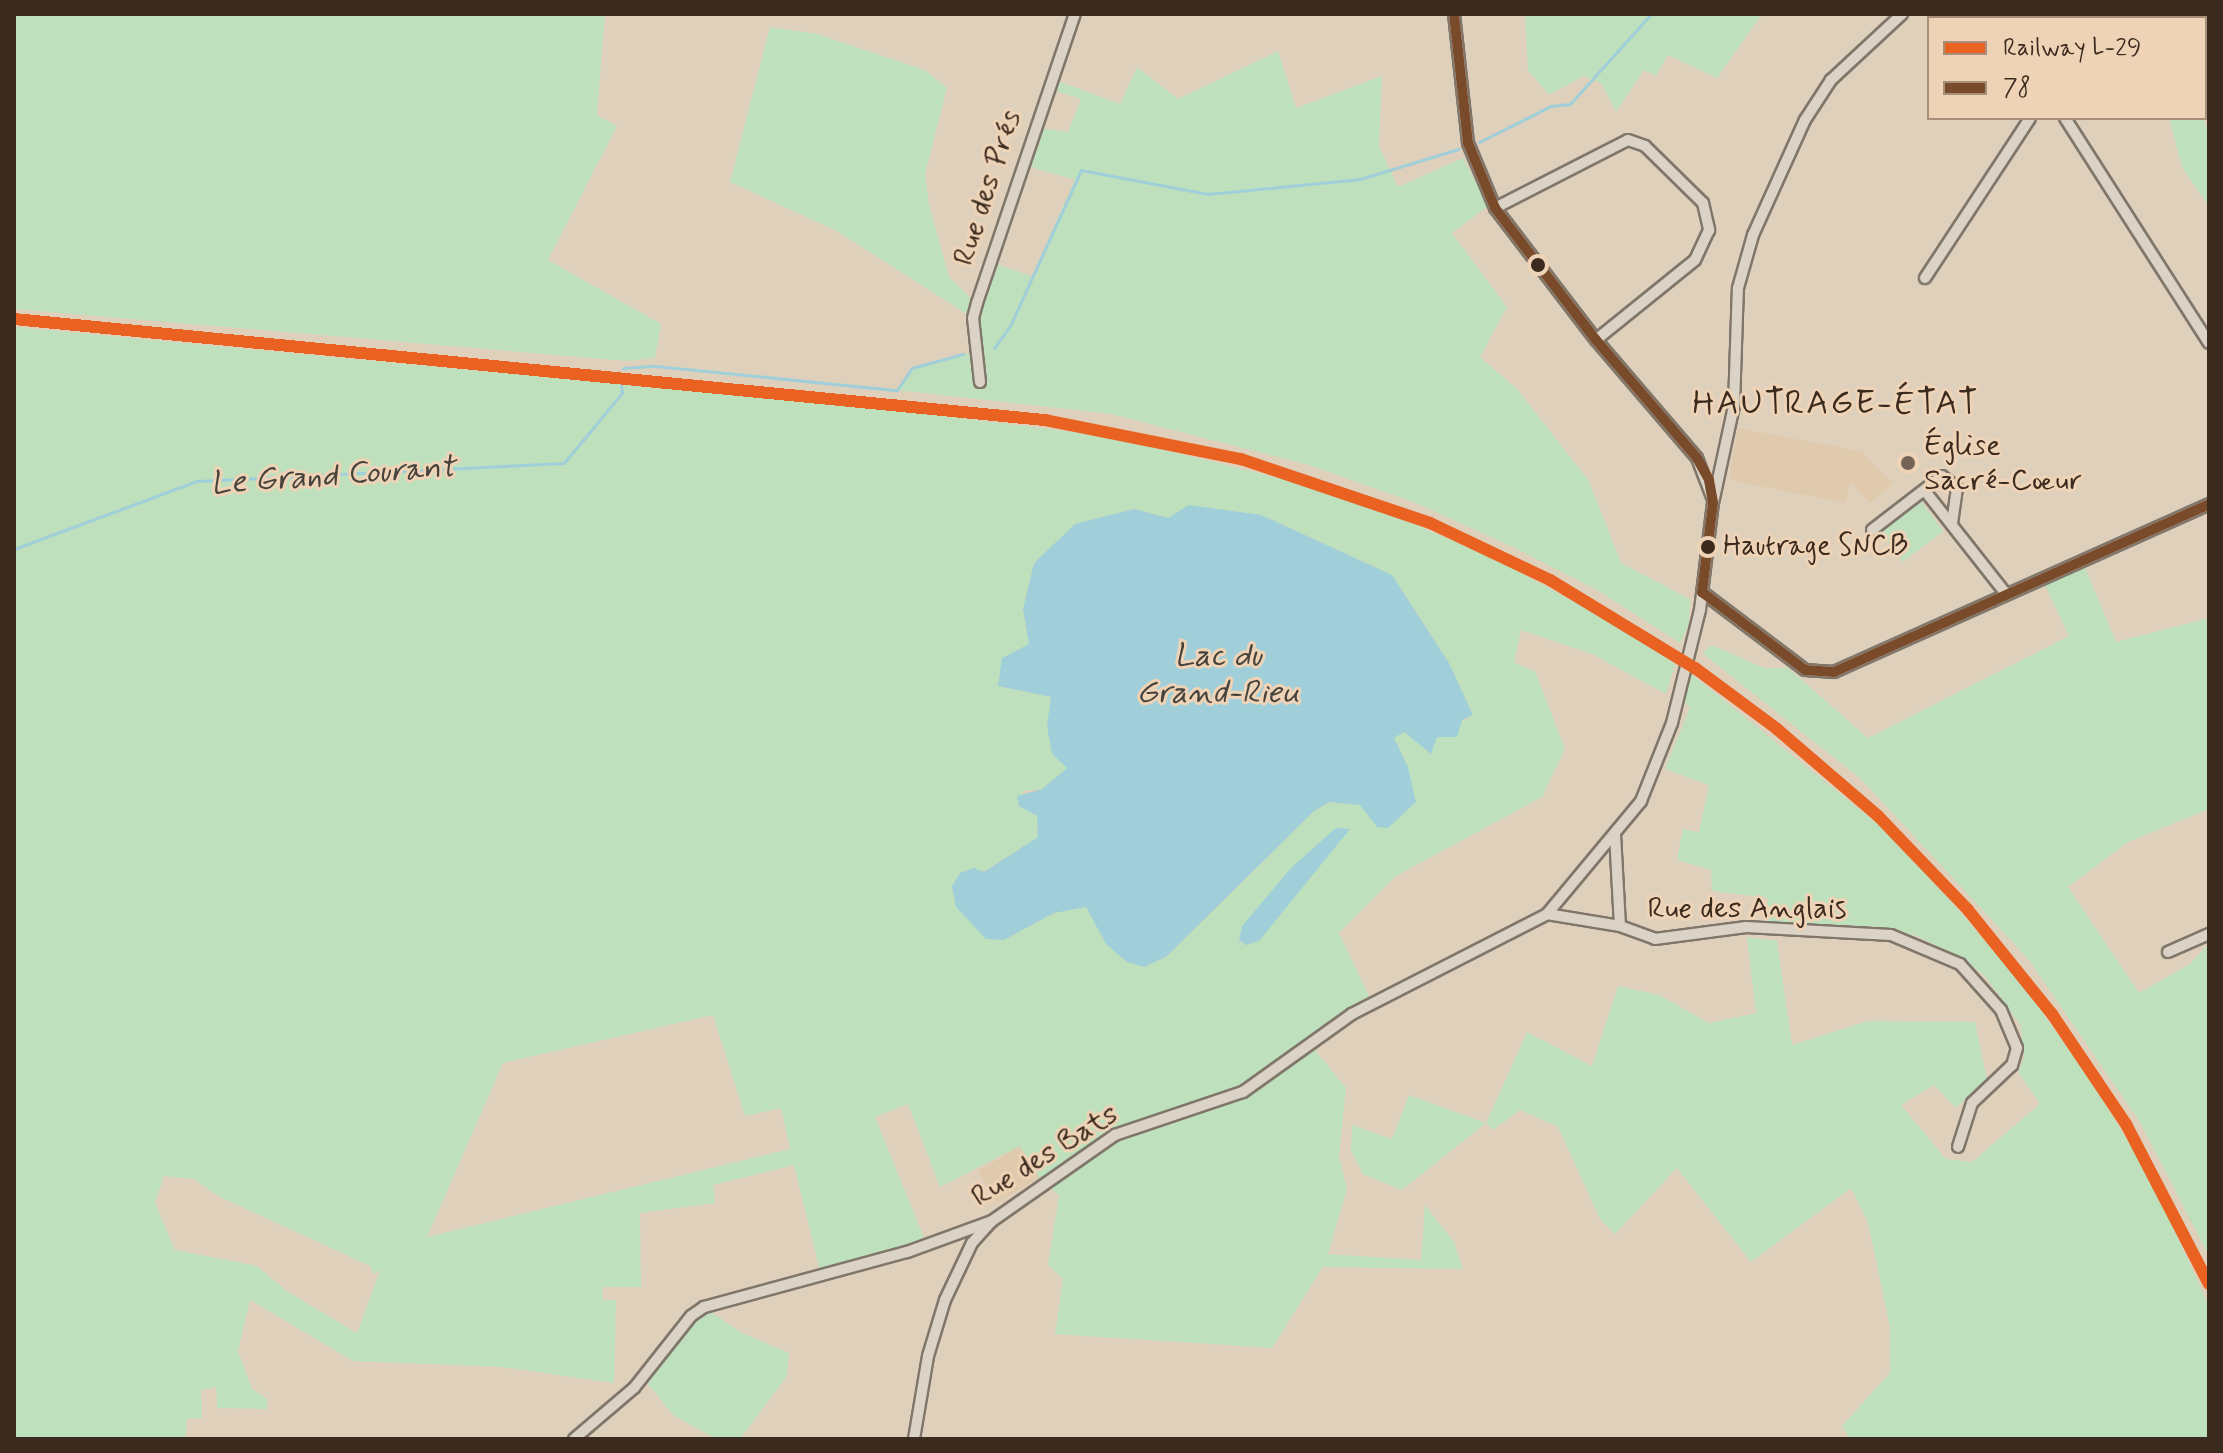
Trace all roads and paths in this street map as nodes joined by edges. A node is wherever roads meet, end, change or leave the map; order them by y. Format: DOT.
graph roads {
  1 [pos="1075,14"];
  2 [pos="1454,14"];
  3 [pos="1902,14"];
  4 [pos="2029,120"];
  5 [pos="2066,120"];
  6 [pos="1495,208"];
  7 [pos="1925,278"];
  8 [pos="1596,340"];
  9 [pos="2209,343"];
  10 [pos="980,382"];
  11 [pos="1925,491"];
  12 [pos="1713,503"];
  13 [pos="2209,504"];
  14 [pos="1952,525"];
  15 [pos="1872,530"];
  16 [pos="1702,592"];
  17 [pos="2006,594"];
  18 [pos="1615,834"];
  19 [pos="1547,914"];
  20 [pos="1620,926"];
  21 [pos="2209,934"];
  22 [pos="2168,952"];
  23 [pos="1958,1147"];
  24 [pos="992,1221"];
  25 [pos="574,1439"];
  26 [pos="914,1439"];
  1 -- 10 [label="street, Rue des Prés"];
  2 -- 6 [label="street"];
  3 -- 12 [label="street, Rue des Bats"];
  4 -- 7 [label="street"];
  5 -- 9 [label="street"];
  6 -- 8 [label="street"];
  6 -- 8 [label="street"];
  8 -- 12 [label="street"];
  11 -- 14 [label="street"];
  11 -- 14 [label="street"];
  11 -- 15 [label="street"];
  12 -- 16 [label="street, Rue des Bats"];
  13 -- 17 [label="street"];
  14 -- 17 [label="street"];
  16 -- 17 [label="street"];
  16 -- 18 [label="street, Rue des Bats"];
  18 -- 19 [label="street, Rue des Bats"];
  18 -- 20 [label="street"];
  19 -- 20 [label="street, Rue des Anglais"];
  19 -- 24 [label="street, Rue des Bats"];
  20 -- 23 [label="street, Rue des Anglais"];
  21 -- 22 [label="street"];
  24 -- 25 [label="street, Rue des Bats"];
  24 -- 26 [label="street"];
}
